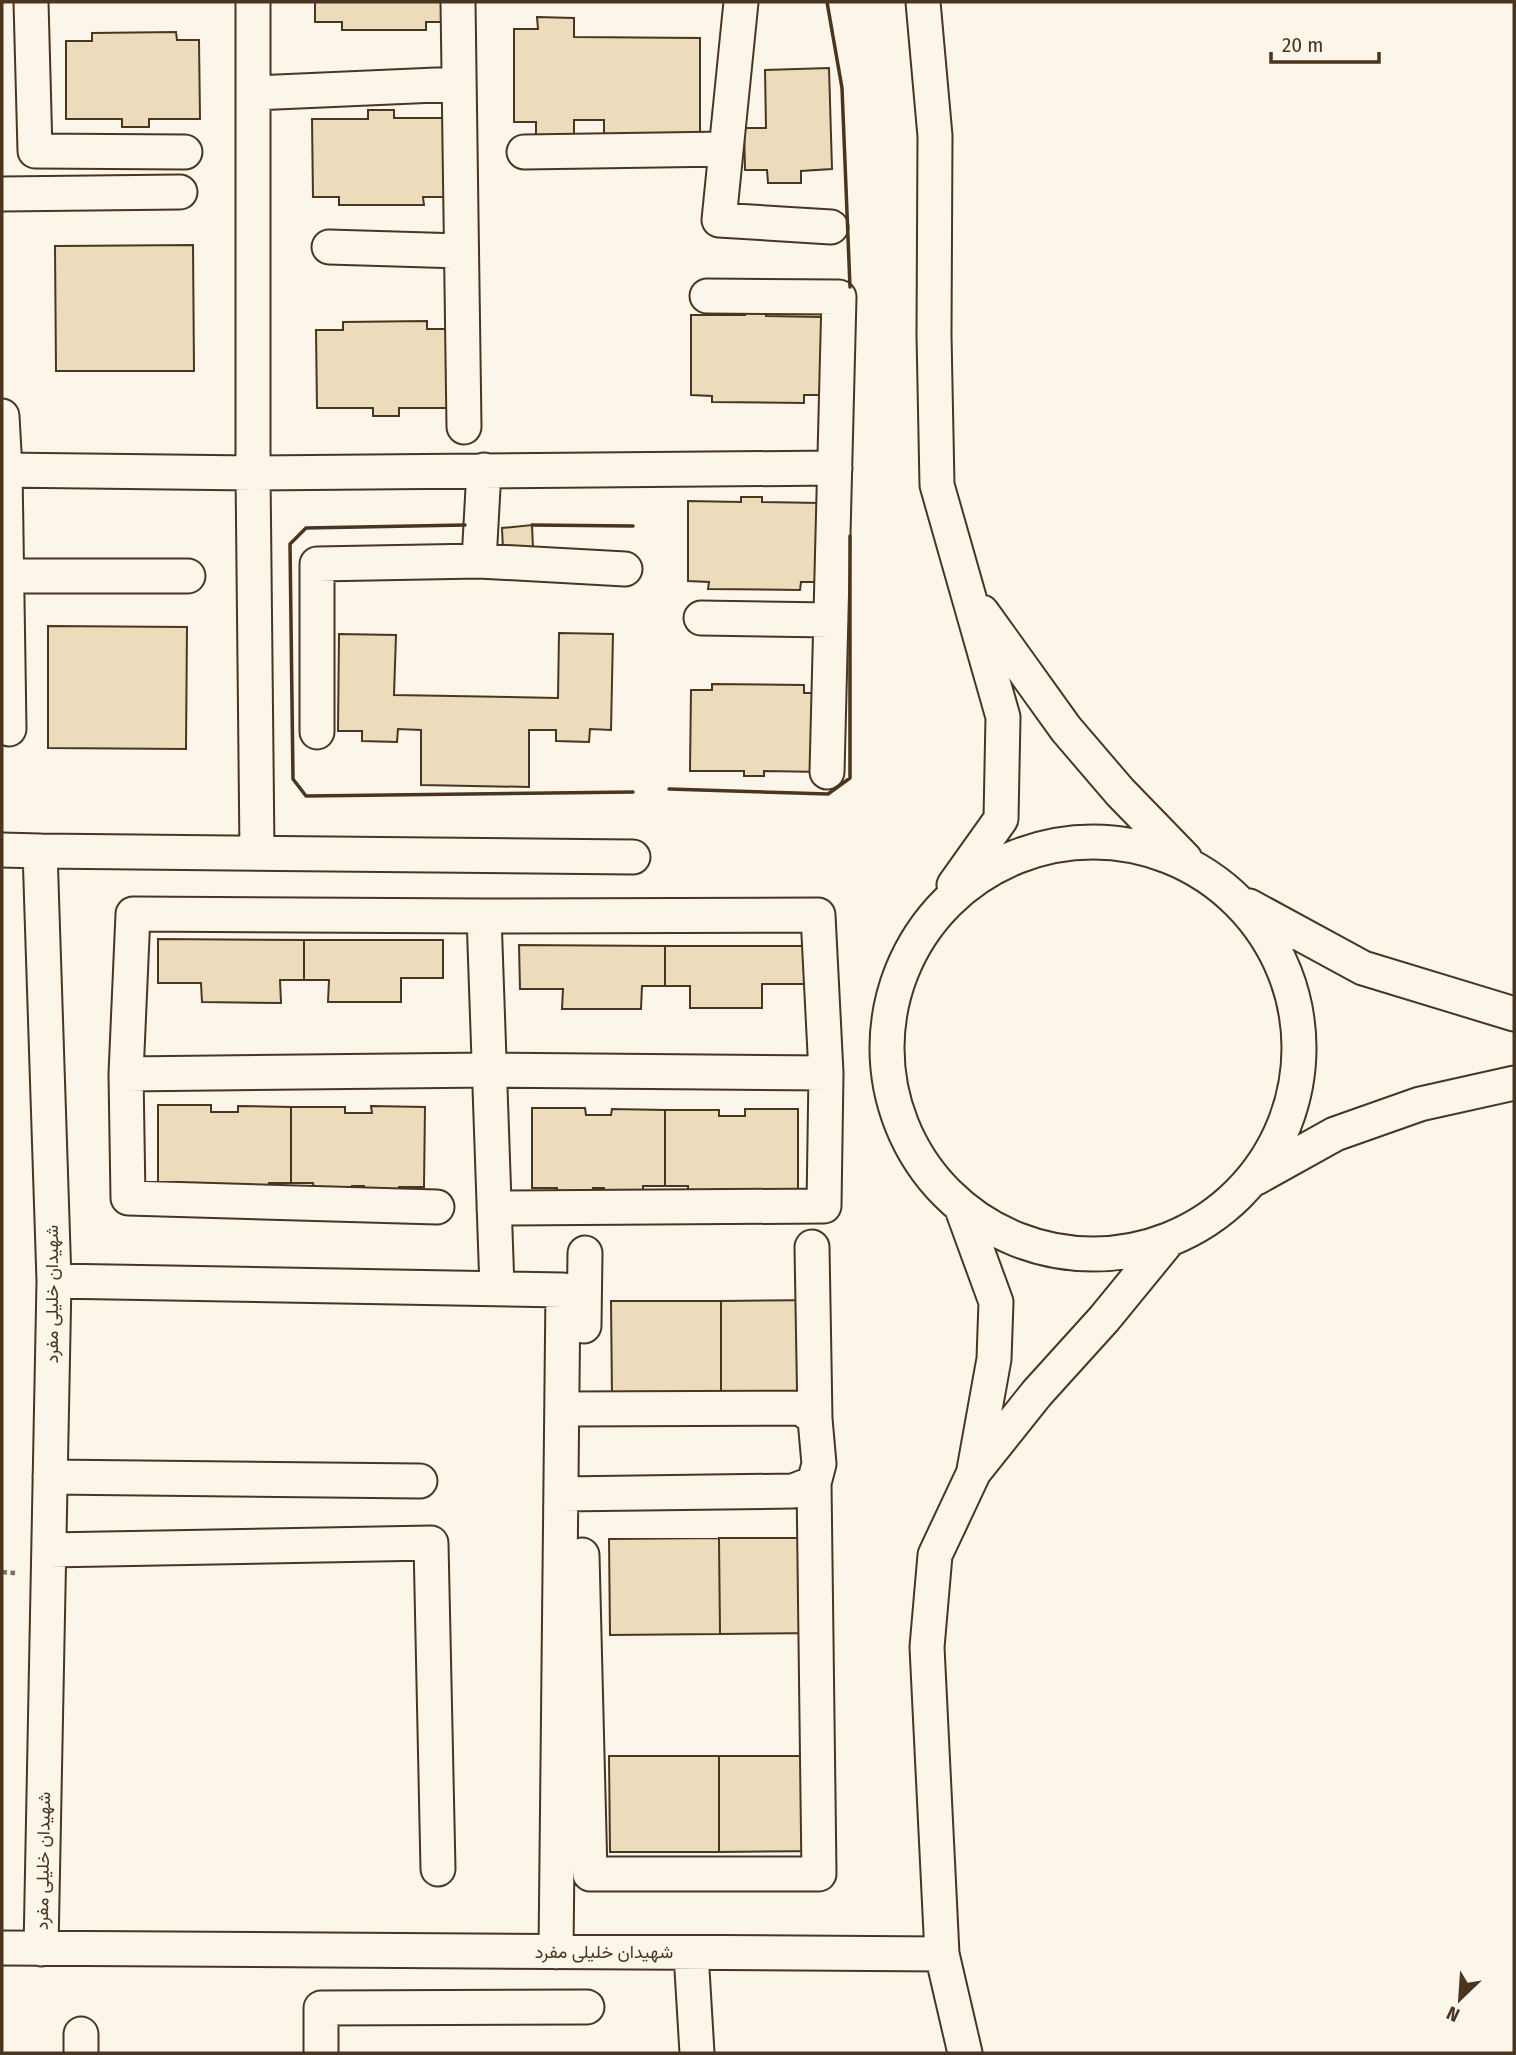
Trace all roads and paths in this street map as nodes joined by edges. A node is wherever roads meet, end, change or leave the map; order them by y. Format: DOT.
graph roads {
  1 [pos="31,2"];
  2 [pos="253,2"];
  3 [pos="458,2"];
  4 [pos="741,2"];
  5 [pos="923,2"];
  6 [pos="459,84"];
  7 [pos="253,93"];
  8 [pos="726,149"];
  9 [pos="186,152"];
  10 [pos="524,152"];
  11 [pos="180,192"];
  12 [pos="2,194"];
  13 [pos="831,227"];
  14 [pos="329,247"];
  15 [pos="461,251"];
  16 [pos="707,296"];
  17 [pos="2,416"];
  18 [pos="464,426"];
  19 [pos="835,468"];
  20 [pos="3,470"];
  21 [pos="484,470"];
  22 [pos="253,473"];
  23 [pos="479,561"];
  24 [pos="625,569"];
  25 [pos="4,576"];
  26 [pos="188,576"];
  27 [pos="968,593"];
  28 [pos="701,618"];
  29 [pos="831,620"];
  30 [pos="9,729"];
  31 [pos="317,732"];
  32 [pos="827,772"];
  33 [pos="2,850"];
  34 [pos="40,852"];
  35 [pos="257,852"];
  36 [pos="633,857"];
  37 [pos="1193,868"];
  38 [pos="1236,899"];
  39 [pos="484,916"];
  40 [pos="930,919"];
  41 [pos="1514,1014"];
  42 [pos="489,1070"];
  43 [pos="826,1073"];
  44 [pos="126,1074"];
  45 [pos="1514,1083"];
  46 [pos="1254,1179"];
  47 [pos="437,1207"];
  48 [pos="494,1208"];
  49 [pos="962,1209"];
  50 [pos="1167,1242"];
  51 [pos="812,1247"];
  52 [pos="585,1253"];
  53 [pos="54,1281"];
  54 [pos="497,1288"];
  55 [pos="572,1409"];
  56 [pos="815,1419"];
  57 [pos="974,1472"];
  58 [pos="50,1477"];
  59 [pos="420,1481"];
  60 [pos="814,1483"];
  61 [pos="571,1494"];
  62 [pos="49,1550"];
  63 [pos="438,1869"];
  64 [pos="2,1948"];
  65 [pos="41,1949"];
  66 [pos="556,1952"];
  67 [pos="691,1953"];
  68 [pos="942,1954"];
  69 [pos="587,2007"];
  70 [pos="321,2053"];
  71 [pos="698,2053"];
  72 [pos="965,2053"];
  1 -- 9 [label="street"];
  2 -- 7 [label="street"];
  3 -- 6 [label="street"];
  4 -- 8 [label="street"];
  5 -- 27 [label="street"];
  6 -- 7 [label="street"];
  6 -- 15 [label="street"];
  7 -- 22 [label="street"];
  8 -- 10 [label="street"];
  8 -- 13 [label="street"];
  11 -- 12 [label="street"];
  14 -- 15 [label="street"];
  15 -- 18 [label="street"];
  16 -- 19 [label="street"];
  17 -- 20 [label="street"];
  19 -- 21 [label="street"];
  19 -- 29 [label="street"];
  20 -- 22 [label="street"];
  20 -- 25 [label="street"];
  21 -- 22 [label="street"];
  21 -- 23 [label="street"];
  22 -- 35 [label="street"];
  23 -- 24 [label="street"];
  23 -- 31 [label="street"];
  25 -- 26 [label="street"];
  25 -- 30 [label="street"];
  27 -- 37 [label="street"];
  27 -- 40 [label="street"];
  28 -- 29 [label="street"];
  29 -- 32 [label="street"];
  33 -- 34 [label="street"];
  34 -- 35 [label="street"];
  34 -- 53 [label="street, شهیدان خلیلی مفرد"];
  35 -- 36 [label="street"];
  37 -- 38 [label="street"];
  37 -- 40 [label="street"];
  38 -- 41 [label="street"];
  38 -- 46 [label="street"];
  39 -- 42 [label="street"];
  39 -- 43 [label="street"];
  39 -- 44 [label="street"];
  40 -- 49 [label="street"];
  42 -- 43 [label="street"];
  42 -- 44 [label="street"];
  42 -- 48 [label="street"];
  43 -- 48 [label="street"];
  44 -- 47 [label="street"];
  45 -- 46 [label="street"];
  46 -- 50 [label="street"];
  48 -- 54 [label="street"];
  49 -- 50 [label="street"];
  49 -- 57 [label="street"];
  50 -- 57 [label="street"];
  51 -- 56 [label="street"];
  52 -- 55 [label="street"];
  53 -- 54 [label="street"];
  53 -- 58 [label="street, شهیدان خلیلی مفرد"];
  54 -- 55 [label="street"];
  55 -- 56 [label="street"];
  55 -- 61 [label="street"];
  56 -- 60 [label="street"];
  57 -- 68 [label="street"];
  58 -- 59 [label="street"];
  58 -- 62 [label="street, شهیدان خلیلی مفرد"];
  60 -- 61 [label="street"];
  60 -- 61 [label="street"];
  61 -- 66 [label="street"];
  62 -- 63 [label="street"];
  62 -- 65 [label="street, شهیدان خلیلی مفرد"];
  64 -- 65 [label="street"];
  65 -- 66 [label="street, شهیدان خلیلی مفرد"];
  66 -- 67 [label="street, شهیدان خلیلی مفرد"];
  67 -- 68 [label="street, شهیدان خلیلی مفرد"];
  67 -- 71 [label="street"];
  68 -- 72 [label="street"];
  69 -- 70 [label="street"];
}
